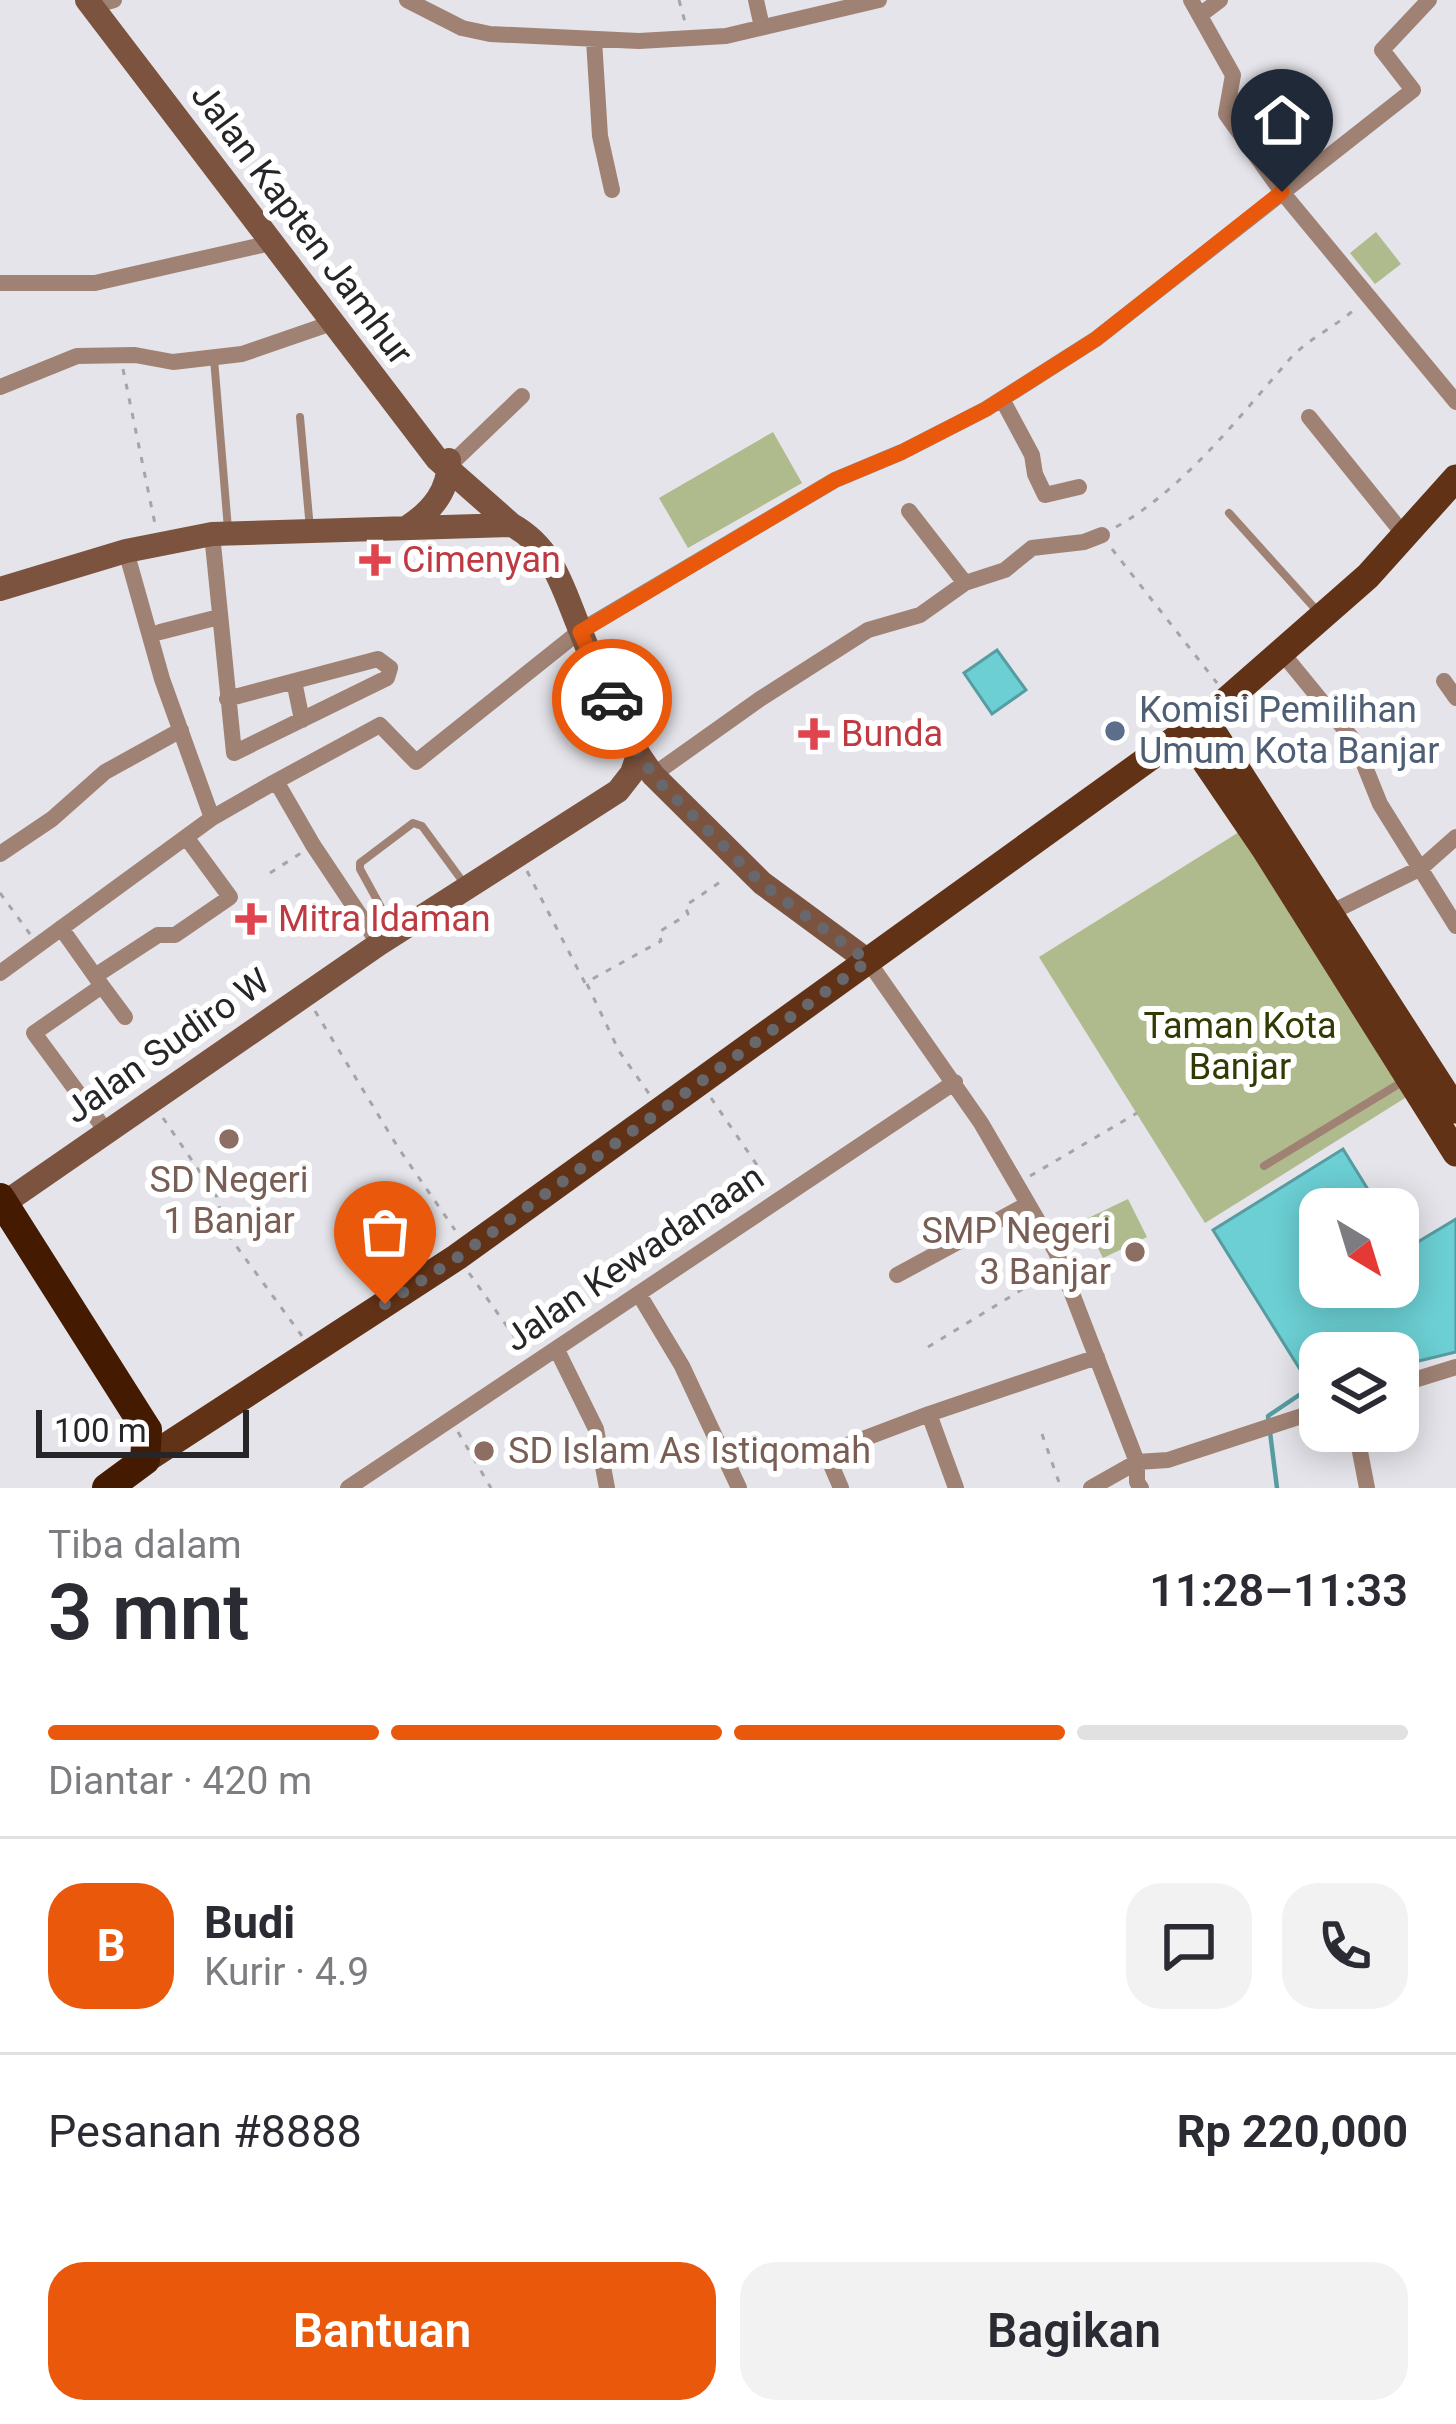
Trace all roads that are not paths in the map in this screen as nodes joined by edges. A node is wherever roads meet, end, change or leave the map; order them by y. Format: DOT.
graph roads {
  1 [pos="407,0"];
  2 [pos="756,0"];
  3 [pos="1220,0"];
  4 [pos="1429,0"];
  5 [pos="874,1"];
  6 [pos="102,3"];
  7 [pos="1195,8"];
  8 [pos="762,27"];
  9 [pos="594,40"];
  10 [pos="221,162"];
  11 [pos="611,190"];
  12 [pos="1282,192"];
  13 [pos="272,243"];
  14 [pos="0,283"];
  15 [pos="332,323"];
  16 [pos="214,357"];
  17 [pos="0,387"];
  18 [pos="522,396"];
  19 [pos="1002,399"];
  20 [pos="1456,402"];
  21 [pos="300,417"];
  22 [pos="1309,417"];
  23 [pos="454,469"];
  24 [pos="1456,478"];
  25 [pos="1078,487"];
  26 [pos="909,511"];
  27 [pos="1229,513"];
  28 [pos="504,525"];
  29 [pos="409,526"];
  30 [pos="310,530"];
  31 [pos="220,534"];
  32 [pos="1102,535"];
  33 [pos="1405,536"];
  34 [pos="126,551"];
  35 [pos="965,583"];
  36 [pos="0,589"];
  37 [pos="219,617"];
  38 [pos="1324,618"];
  39 [pos="160,632"];
  40 [pos="580,632"];
  41 [pos="1283,654"];
  42 [pos="294,681"];
  43 [pos="1444,681"];
  44 [pos="1233,696"];
  45 [pos="227,698"];
  46 [pos="1456,698"];
  47 [pos="302,720"];
  48 [pos="1194,725"];
  49 [pos="181,730"];
  50 [pos="1142,763"];
  51 [pos="1223,768"];
  52 [pos="651,772"];
  53 [pos="273,783"];
  54 [pos="212,818"];
  55 [pos="187,837"];
  56 [pos="1456,838"];
  57 [pos="0,854"];
  58 [pos="1421,868"];
  59 [pos="467,887"];
  60 [pos="1331,912"];
  61 [pos="1456,926"];
  62 [pos="61,928"];
  63 [pos="387,939"];
  64 [pos="868,961"];
  65 [pos="0,973"];
  66 [pos="99,981"];
  67 [pos="125,1017"];
  68 [pos="1401,1044"];
  69 [pos="1409,1078"];
  70 [pos="955,1082"];
  71 [pos="1456,1110"];
  72 [pos="106,1131"];
  73 [pos="1456,1153"];
  74 [pos="1264,1166"];
  75 [pos="1,1203"];
  76 [pos="1028,1204"];
  77 [pos="897,1275"];
  78 [pos="640,1296"];
  79 [pos="556,1350"];
  80 [pos="1097,1357"];
  81 [pos="1456,1367"];
  82 [pos="1419,1378"];
  83 [pos="929,1414"];
  84 [pos="1299,1417"];
  85 [pos="155,1444"];
  86 [pos="1360,1452"];
  87 [pos="1137,1462"];
  88 [pos="107,1488"];
  89 [pos="348,1488"];
  90 [pos="607,1488"];
  91 [pos="739,1488"];
  92 [pos="841,1488"];
  93 [pos="956,1488"];
  94 [pos="1091,1488"];
  95 [pos="1141,1488"];
  96 [pos="1367,1488"];
  1 -- 9 [label="street"];
  2 -- 8 [label="street"];
  3 -- 7 [label="street"];
  4 -- 12 [label="street"];
  5 -- 8 [label="street"];
  6 -- 10 [label="street, Jalan Kapten Jamhur"];
  7 -- 12 [label="street"];
  8 -- 9 [label="street"];
  9 -- 11 [label="street"];
  10 -- 13 [label="street, Jalan Kapten Jamhur"];
  10 -- 23 [label="street, Jalan Kapten Jamhur"];
  12 -- 19 [label="street"];
  12 -- 20 [label="street"];
  13 -- 14 [label="street"];
  13 -- 15 [label="street, Jalan Kapten Jamhur"];
  15 -- 16 [label="street"];
  15 -- 23 [label="street, Jalan Kapten Jamhur"];
  16 -- 17 [label="street"];
  16 -- 31 [label="lane"];
  18 -- 23 [label="street"];
  19 -- 25 [label="street"];
  19 -- 40 [label="street"];
  21 -- 30 [label="lane"];
  22 -- 33 [label="street"];
  23 -- 28 [label="street, Jalan Kapten Jamhur"];
  23 -- 29 [label="street"];
  24 -- 33 [label="main road"];
  26 -- 35 [label="street"];
  27 -- 38 [label="lane"];
  28 -- 29 [label="street"];
  28 -- 40 [label="street, Jalan Kapten Jamhur"];
  29 -- 30 [label="street"];
  30 -- 31 [label="street"];
  31 -- 34 [label="street"];
  31 -- 37 [label="street"];
  32 -- 35 [label="street"];
  33 -- 38 [label="main road"];
  34 -- 36 [label="street"];
  34 -- 49 [label="street"];
  35 -- 52 [label="street"];
  37 -- 39 [label="street"];
  37 -- 45 [label="street"];
  38 -- 41 [label="main road"];
  40 -- 52 [label="street, Jalan Kapten Jamhur"];
  40 -- 53 [label="street"];
  41 -- 44 [label="main road"];
  41 -- 58 [label="street"];
  42 -- 45 [label="street"];
  42 -- 47 [label="street"];
  42 -- 47 [label="street"];
  43 -- 46 [label="street"];
  44 -- 48 [label="main road"];
  44 -- 51 [label="main road"];
  45 -- 47 [label="street"];
  48 -- 50 [label="main road"];
  48 -- 51 [label="main road"];
  49 -- 54 [label="street"];
  49 -- 57 [label="street"];
  50 -- 51 [label="main road"];
  50 -- 64 [label="main road"];
  51 -- 60 [label="main road"];
  51 -- 68 [label="main road"];
  52 -- 59 [label="street, Jalan Sudiro W"];
  52 -- 64 [label="street, Jalan Kapten Jamhur"];
  53 -- 54 [label="street"];
  53 -- 63 [label="street"];
  54 -- 55 [label="street"];
  55 -- 62 [label="street"];
  55 -- 66 [label="street"];
  56 -- 58 [label="street"];
  58 -- 60 [label="street"];
  58 -- 61 [label="street"];
  59 -- 63 [label="street, Jalan Sudiro W"];
  59 -- 63 [label="lane"];
  60 -- 68 [label="main road"];
  62 -- 65 [label="street"];
  62 -- 66 [label="street"];
  63 -- 72 [label="street, Jalan Sudiro W"];
  64 -- 70 [label="street"];
  64 -- 85 [label="main road"];
  66 -- 67 [label="street"];
  66 -- 72 [label="street"];
  68 -- 69 [label="main road"];
  68 -- 71 [label="main road"];
  69 -- 73 [label="main road"];
  69 -- 74 [label="lane"];
  70 -- 76 [label="street"];
  70 -- 78 [label="street, Jalan Kewadanaan"];
  72 -- 75 [label="street, Jalan Sudiro W"];
  75 -- 85 [label="highway"];
  76 -- 77 [label="street"];
  76 -- 80 [label="street"];
  78 -- 79 [label="street, Jalan Kewadanaan"];
  78 -- 91 [label="street"];
  79 -- 89 [label="street, Jalan Kewadanaan"];
  79 -- 90 [label="street"];
  80 -- 83 [label="street"];
  80 -- 87 [label="street"];
  81 -- 82 [label="street"];
  83 -- 92 [label="street"];
  83 -- 93 [label="street"];
  84 -- 87 [label="street"];
  85 -- 88 [label="highway"];
  86 -- 96 [label="street"];
  87 -- 94 [label="street"];
  87 -- 95 [label="street"];
}
